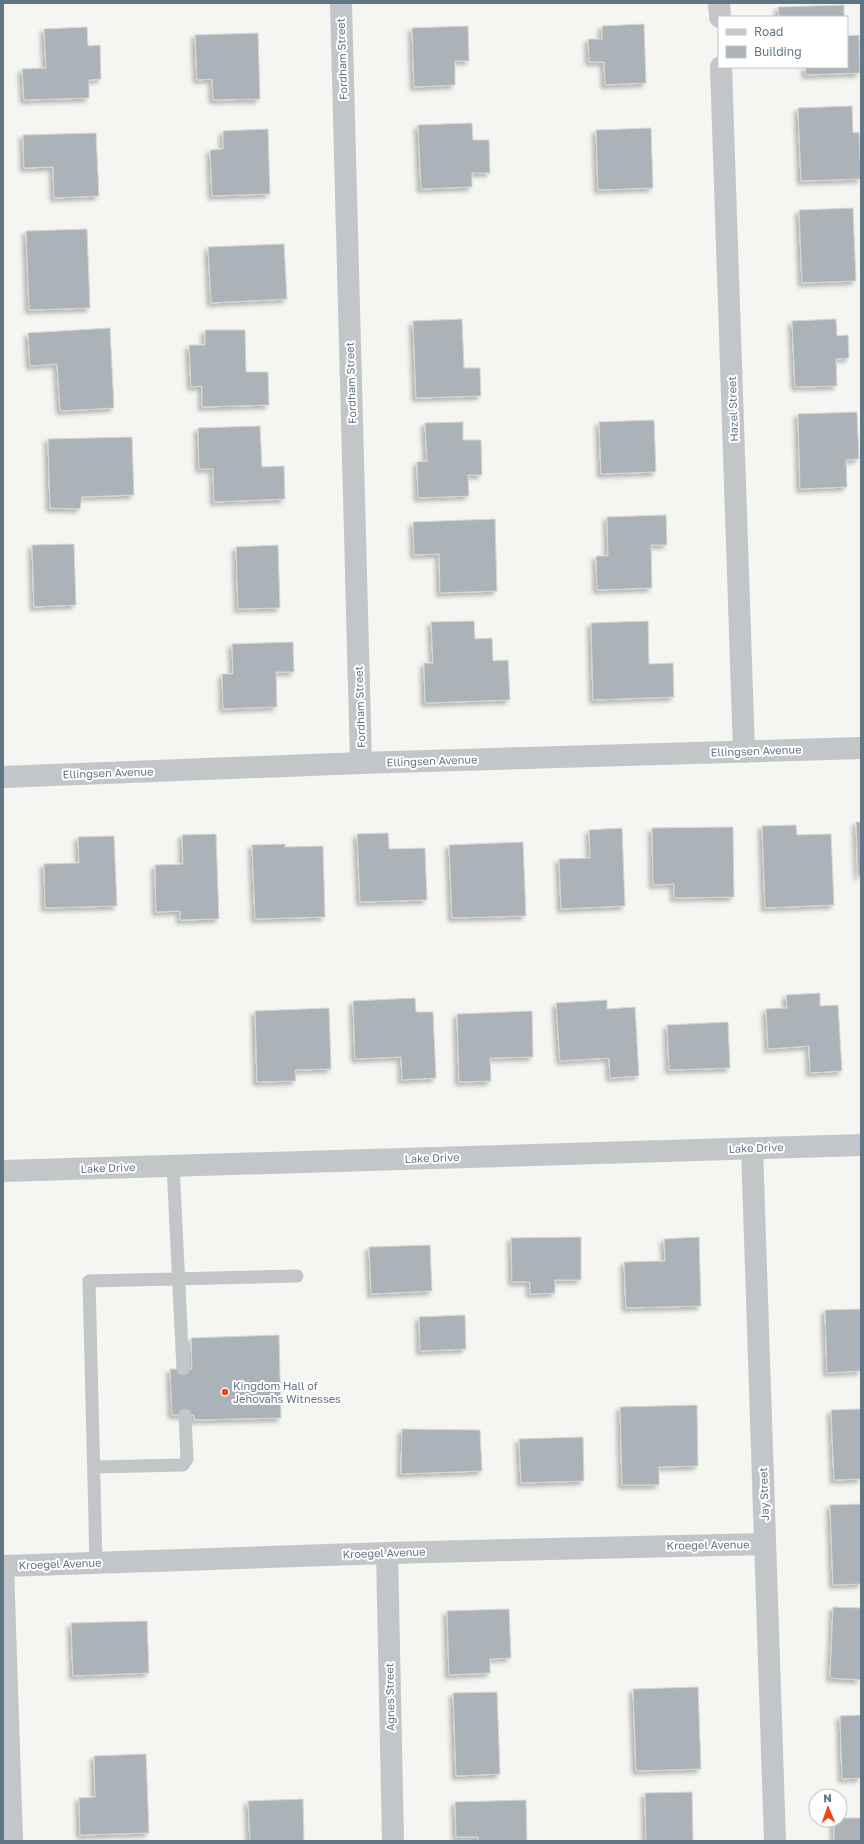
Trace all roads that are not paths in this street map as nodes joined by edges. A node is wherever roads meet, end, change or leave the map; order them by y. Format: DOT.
graph roads {
  1 [pos="341,3"];
  2 [pos="719,3"];
  3 [pos="720,16"];
  4 [pos="721,68"];
  5 [pos="861,748"];
  6 [pos="744,752"];
  7 [pos="361,763"];
  8 [pos="3,777"];
  9 [pos="861,1145"];
  10 [pos="752,1148"];
  11 [pos="173,1166"];
  12 [pos="3,1171"];
  13 [pos="297,1276"];
  14 [pos="179,1280"];
  15 [pos="183,1369"];
  16 [pos="185,1415"];
  17 [pos="94,1467"];
  18 [pos="765,1544"];
  19 [pos="387,1552"];
  20 [pos="96,1563"];
  21 [pos="3,1566"];
  22 [pos="12,1841"];
  23 [pos="394,1841"];
  24 [pos="774,1841"];
  1 -- 7 [label="street, Fordham Street"];
  2 -- 3 [label="street"];
  4 -- 6 [label="street, Hazel Street"];
  5 -- 6 [label="street, Ellingsen Avenue"];
  6 -- 7 [label="street, Ellingsen Avenue"];
  7 -- 8 [label="street, Ellingsen Avenue"];
  9 -- 10 [label="street, Lake Drive"];
  10 -- 11 [label="street, Lake Drive"];
  10 -- 18 [label="street, Jay Street"];
  11 -- 12 [label="street, Lake Drive"];
  11 -- 14 [label="lane"];
  13 -- 14 [label="lane"];
  14 -- 15 [label="lane"];
  14 -- 17 [label="lane"];
  16 -- 17 [label="lane"];
  17 -- 20 [label="lane"];
  18 -- 19 [label="street, Kroegel Avenue"];
  18 -- 24 [label="street, Jay Street"];
  19 -- 20 [label="street, Kroegel Avenue"];
  19 -- 23 [label="street, Agnes Street"];
  20 -- 21 [label="street, Kroegel Avenue"];
  21 -- 22 [label="street"];
}
